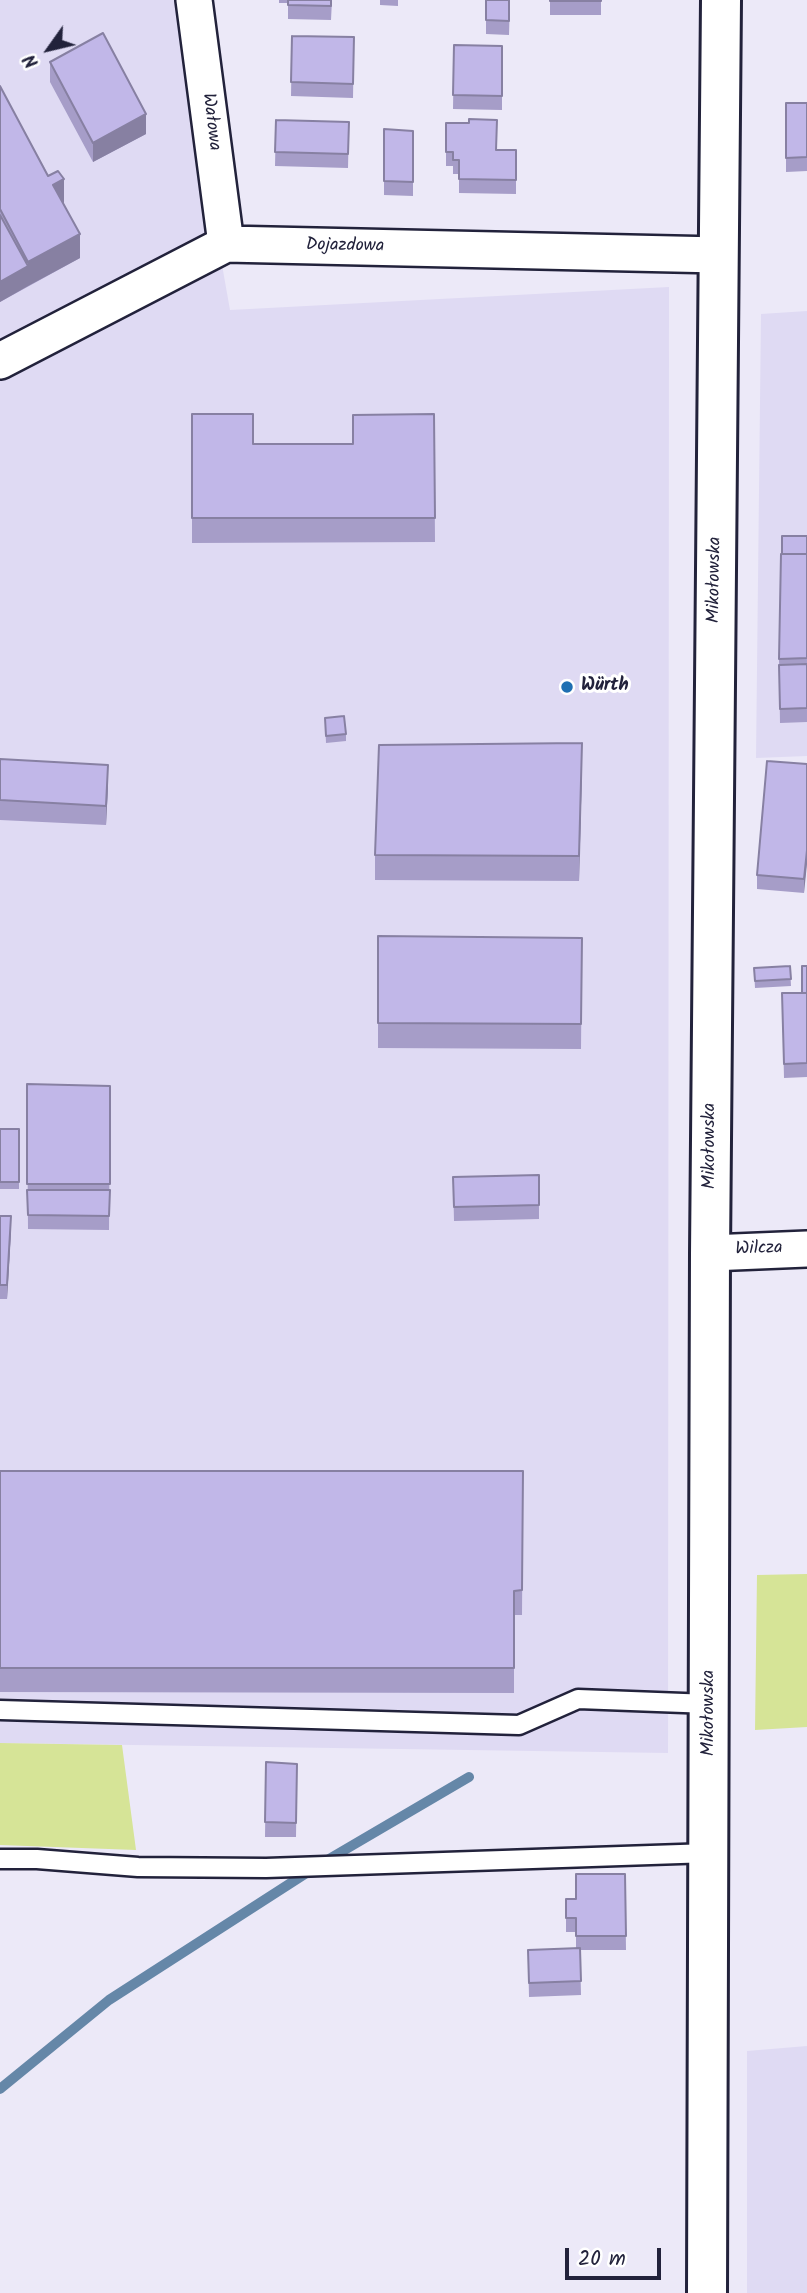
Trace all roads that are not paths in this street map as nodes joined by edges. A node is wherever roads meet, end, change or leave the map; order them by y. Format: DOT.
graph roads {
  1 [pos="194,0"];
  2 [pos="721,0"];
  3 [pos="226,244"];
  4 [pos="719,255"];
  5 [pos="0,361"];
  6 [pos="807,1249"];
  7 [pos="710,1253"];
  8 [pos="710,1704"];
  9 [pos="0,1710"];
  10 [pos="710,1853"];
  11 [pos="0,1858"];
  12 [pos="707,2293"];
  1 -- 3 [label="street, Wałowa"];
  2 -- 4 [label="main road, Mikołowska"];
  3 -- 4 [label="street, Dojazdowa"];
  3 -- 5 [label="street, Dojazdowa"];
  4 -- 7 [label="main road, Mikołowska"];
  6 -- 7 [label="street, Wilcza"];
  7 -- 8 [label="main road, Mikołowska"];
  8 -- 9 [label="lane"];
  8 -- 10 [label="main road, Mikołowska"];
  10 -- 11 [label="lane"];
  10 -- 12 [label="main road, Mikołowska"];
}
